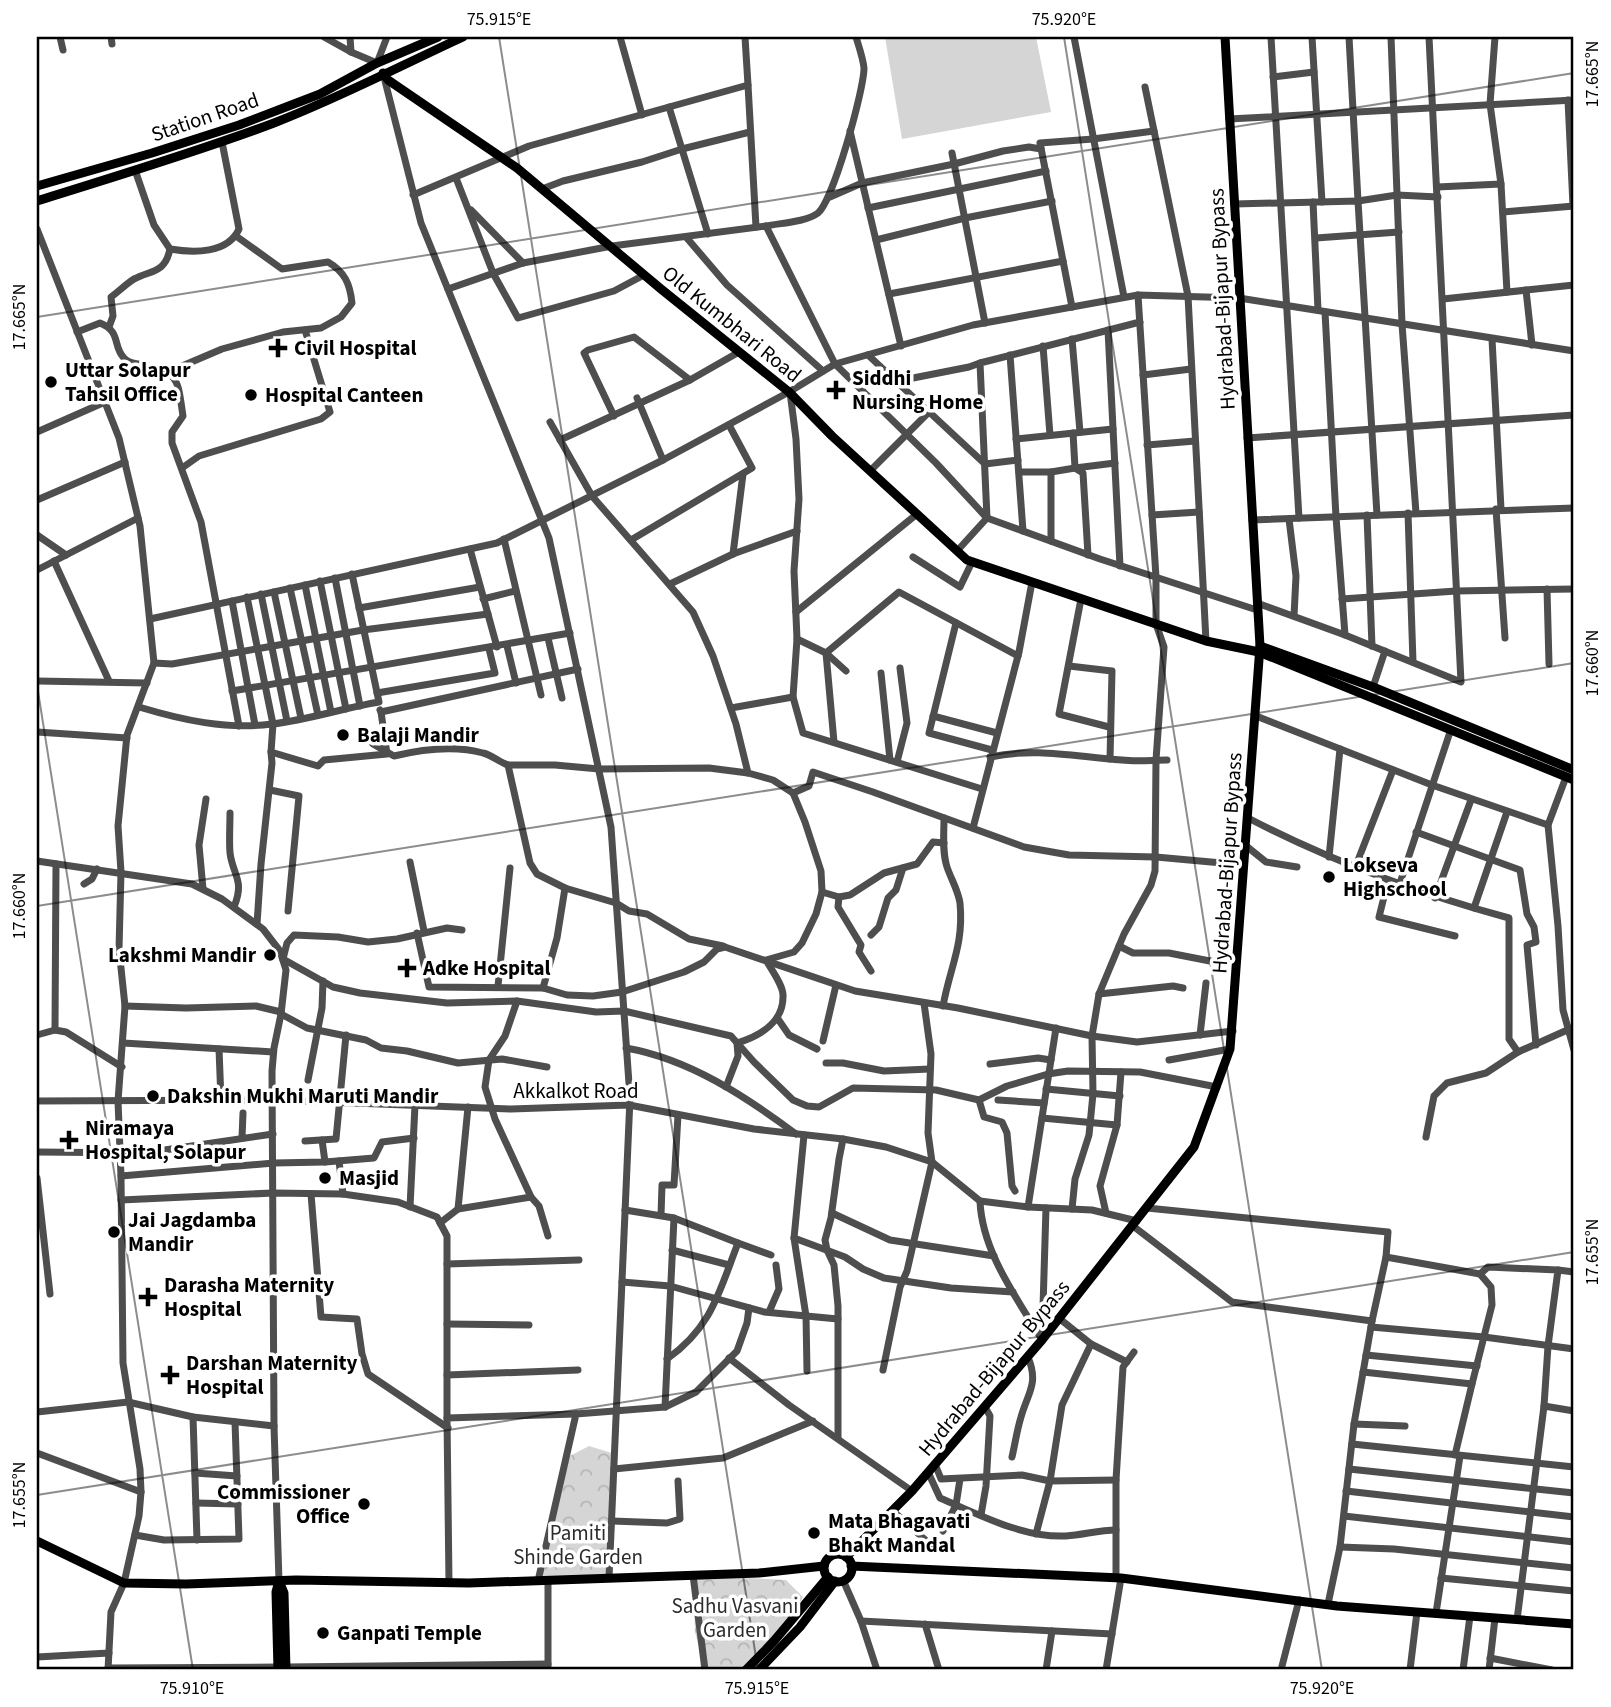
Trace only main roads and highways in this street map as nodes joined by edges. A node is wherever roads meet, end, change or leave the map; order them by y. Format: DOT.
graph roads {
  1 [pos="438,37"];
  2 [pos="463,37"];
  3 [pos="1225,37"];
  4 [pos="383,73"];
  5 [pos="37,186"];
  6 [pos="37,201"];
  7 [pos="1259,649"];
  8 [pos="1574,770"];
  9 [pos="1570,779"];
  10 [pos="37,1541"];
  11 [pos="846,1557"];
  12 [pos="824,1566"];
  13 [pos="851,1566"];
  14 [pos="835,1580"];
  15 [pos="279,1581"];
  16 [pos="1574,1624"];
  17 [pos="282,1668"];
  18 [pos="746,1670"];
  19 [pos="759,1670"];
  1 -- 5 [label="main road, Station Road"];
  2 -- 4 [label="main road"];
  3 -- 7 [label="main road, Hydrabad-Bijapur Bypass"];
  4 -- 6 [label="main road"];
  4 -- 7 [label="main road, Old Kumbhari Road"];
  7 -- 8 [label="main road"];
  7 -- 9 [label="main road"];
  7 -- 11 [label="main road, Hydrabad-Bijapur Bypass"];
  10 -- 15 [label="main road"];
  11 -- 12 [label="main road"];
  11 -- 13 [label="main road"];
  12 -- 14 [label="main road"];
  12 -- 15 [label="main road"];
  13 -- 14 [label="main road"];
  13 -- 16 [label="main road"];
  14 -- 18 [label="main road"];
  14 -- 19 [label="main road"];
  15 -- 17 [label="main road"];
}
